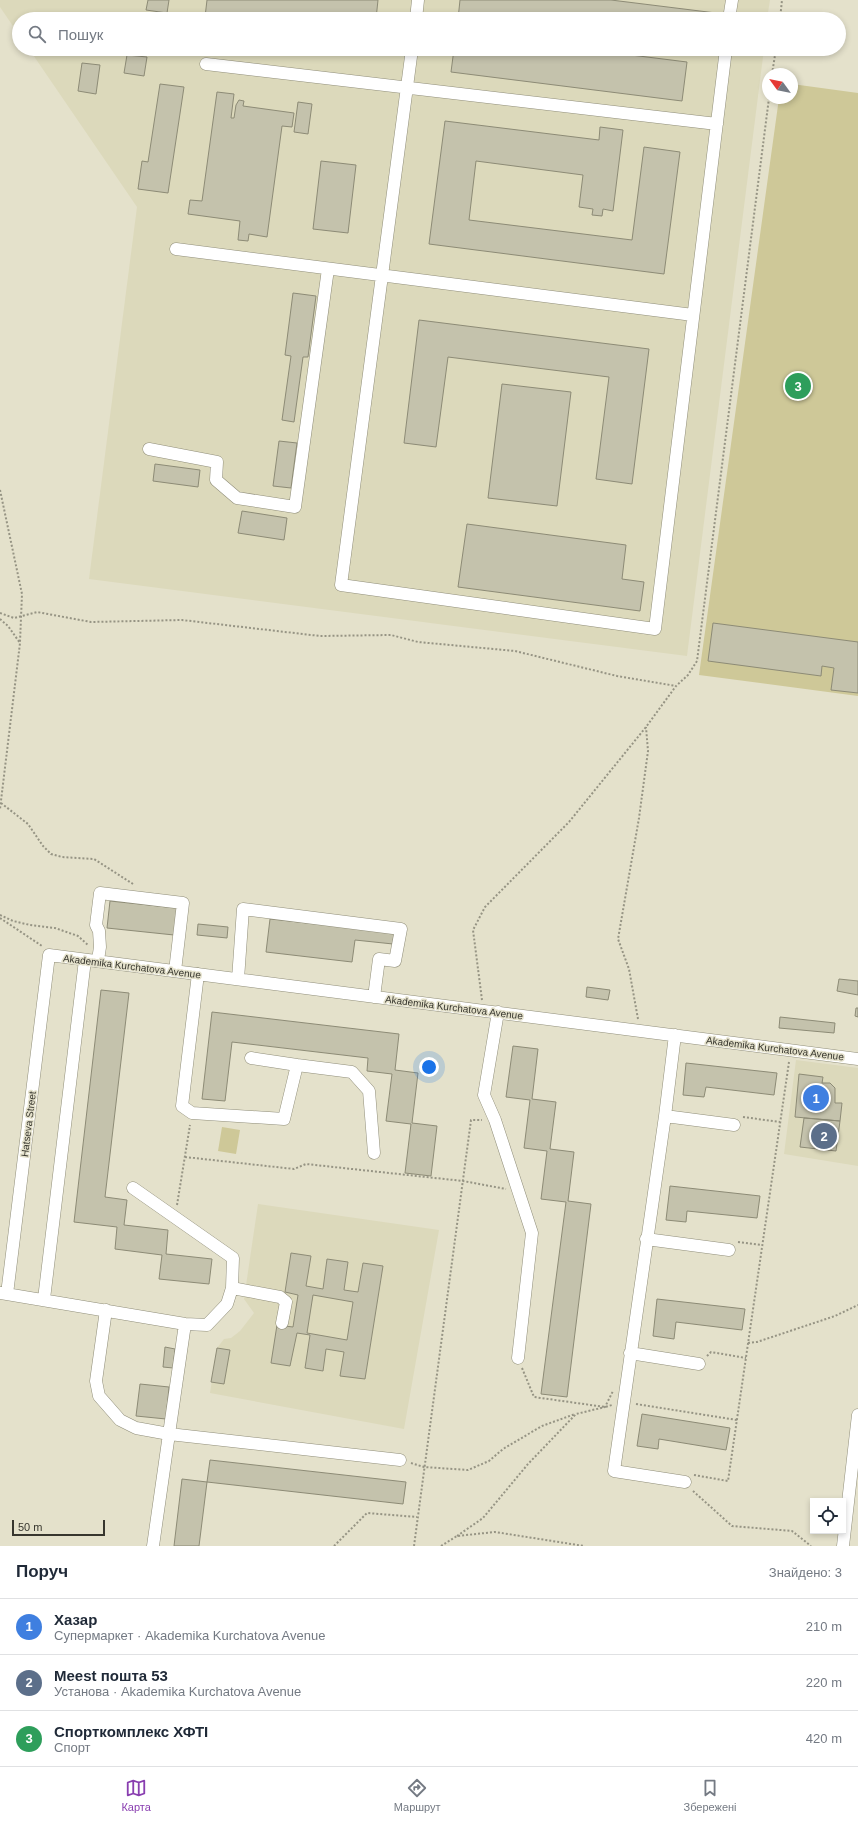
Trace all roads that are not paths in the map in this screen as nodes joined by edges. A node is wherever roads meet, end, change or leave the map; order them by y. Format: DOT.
graph roads {
  1 [pos="418,0"];
  2 [pos="732,0"];
  3 [pos="417,12"];
  4 [pos="731,12"];
  5 [pos="411,56"];
  6 [pos="725,56"];
  7 [pos="206,64"];
  8 [pos="406,89"];
  9 [pos="716,124"];
  10 [pos="176,249"];
  11 [pos="328,269"];
  12 [pos="382,276"];
  13 [pos="693,315"];
  14 [pos="149,450"];
  15 [pos="49,955"];
  16 [pos="85,960"];
  17 [pos="98,960"];
  18 [pos="175,971"];
  19 [pos="198,974"];
  20 [pos="238,979"];
  21 [pos="374,997"];
  22 [pos="498,1012"];
  23 [pos="675,1035"];
  24 [pos="251,1058"];
  25 [pos="858,1059"];
  26 [pos="297,1064"];
  27 [pos="665,1116"];
  28 [pos="734,1125"];
  29 [pos="374,1153"];
  30 [pos="133,1188"];
  31 [pos="646,1239"];
  32 [pos="729,1250"];
  33 [pos="232,1288"];
  34 [pos="3,1293"];
  35 [pos="44,1299"];
  36 [pos="106,1310"];
  37 [pos="282,1323"];
  38 [pos="185,1324"];
  39 [pos="630,1353"];
  40 [pos="518,1358"];
  41 [pos="699,1364"];
  42 [pos="858,1415"];
  43 [pos="169,1434"];
  44 [pos="400,1460"];
  45 [pos="688,1478"];
  46 [pos="153,1546"];
  47 [pos="843,1546"];
  1 -- 3 [label="street"];
  2 -- 4 [label="street"];
  5 -- 8 [label="street"];
  6 -- 9 [label="street"];
  7 -- 8 [label="street"];
  8 -- 9 [label="street"];
  8 -- 12 [label="street"];
  9 -- 13 [label="street"];
  10 -- 11 [label="street"];
  11 -- 12 [label="street"];
  11 -- 14 [label="street"];
  12 -- 13 [label="street"];
  12 -- 13 [label="street"];
  15 -- 16 [label="street, Akademika Kurchatova Avenue"];
  15 -- 34 [label="street, Hatseva Street"];
  16 -- 17 [label="street, Akademika Kurchatova Avenue"];
  16 -- 35 [label="street"];
  17 -- 18 [label="street, Akademika Kurchatova Avenue"];
  17 -- 18 [label="street"];
  18 -- 19 [label="street, Akademika Kurchatova Avenue"];
  19 -- 20 [label="street, Akademika Kurchatova Avenue"];
  19 -- 26 [label="street"];
  20 -- 21 [label="street, Akademika Kurchatova Avenue"];
  20 -- 21 [label="street"];
  21 -- 22 [label="street, Akademika Kurchatova Avenue"];
  22 -- 23 [label="street, Akademika Kurchatova Avenue"];
  22 -- 40 [label="street"];
  23 -- 25 [label="street, Akademika Kurchatova Avenue"];
  23 -- 27 [label="street"];
  24 -- 26 [label="street"];
  26 -- 29 [label="street"];
  27 -- 28 [label="street"];
  27 -- 31 [label="street"];
  30 -- 33 [label="street"];
  31 -- 32 [label="street"];
  31 -- 39 [label="street"];
  33 -- 37 [label="street"];
  33 -- 38 [label="street"];
  34 -- 35 [label="street"];
  35 -- 36 [label="street"];
  36 -- 38 [label="street"];
  36 -- 43 [label="street"];
  38 -- 43 [label="street"];
  39 -- 41 [label="street"];
  39 -- 45 [label="street"];
  42 -- 47 [label="street"];
  43 -- 44 [label="street"];
  43 -- 46 [label="street"];
}
